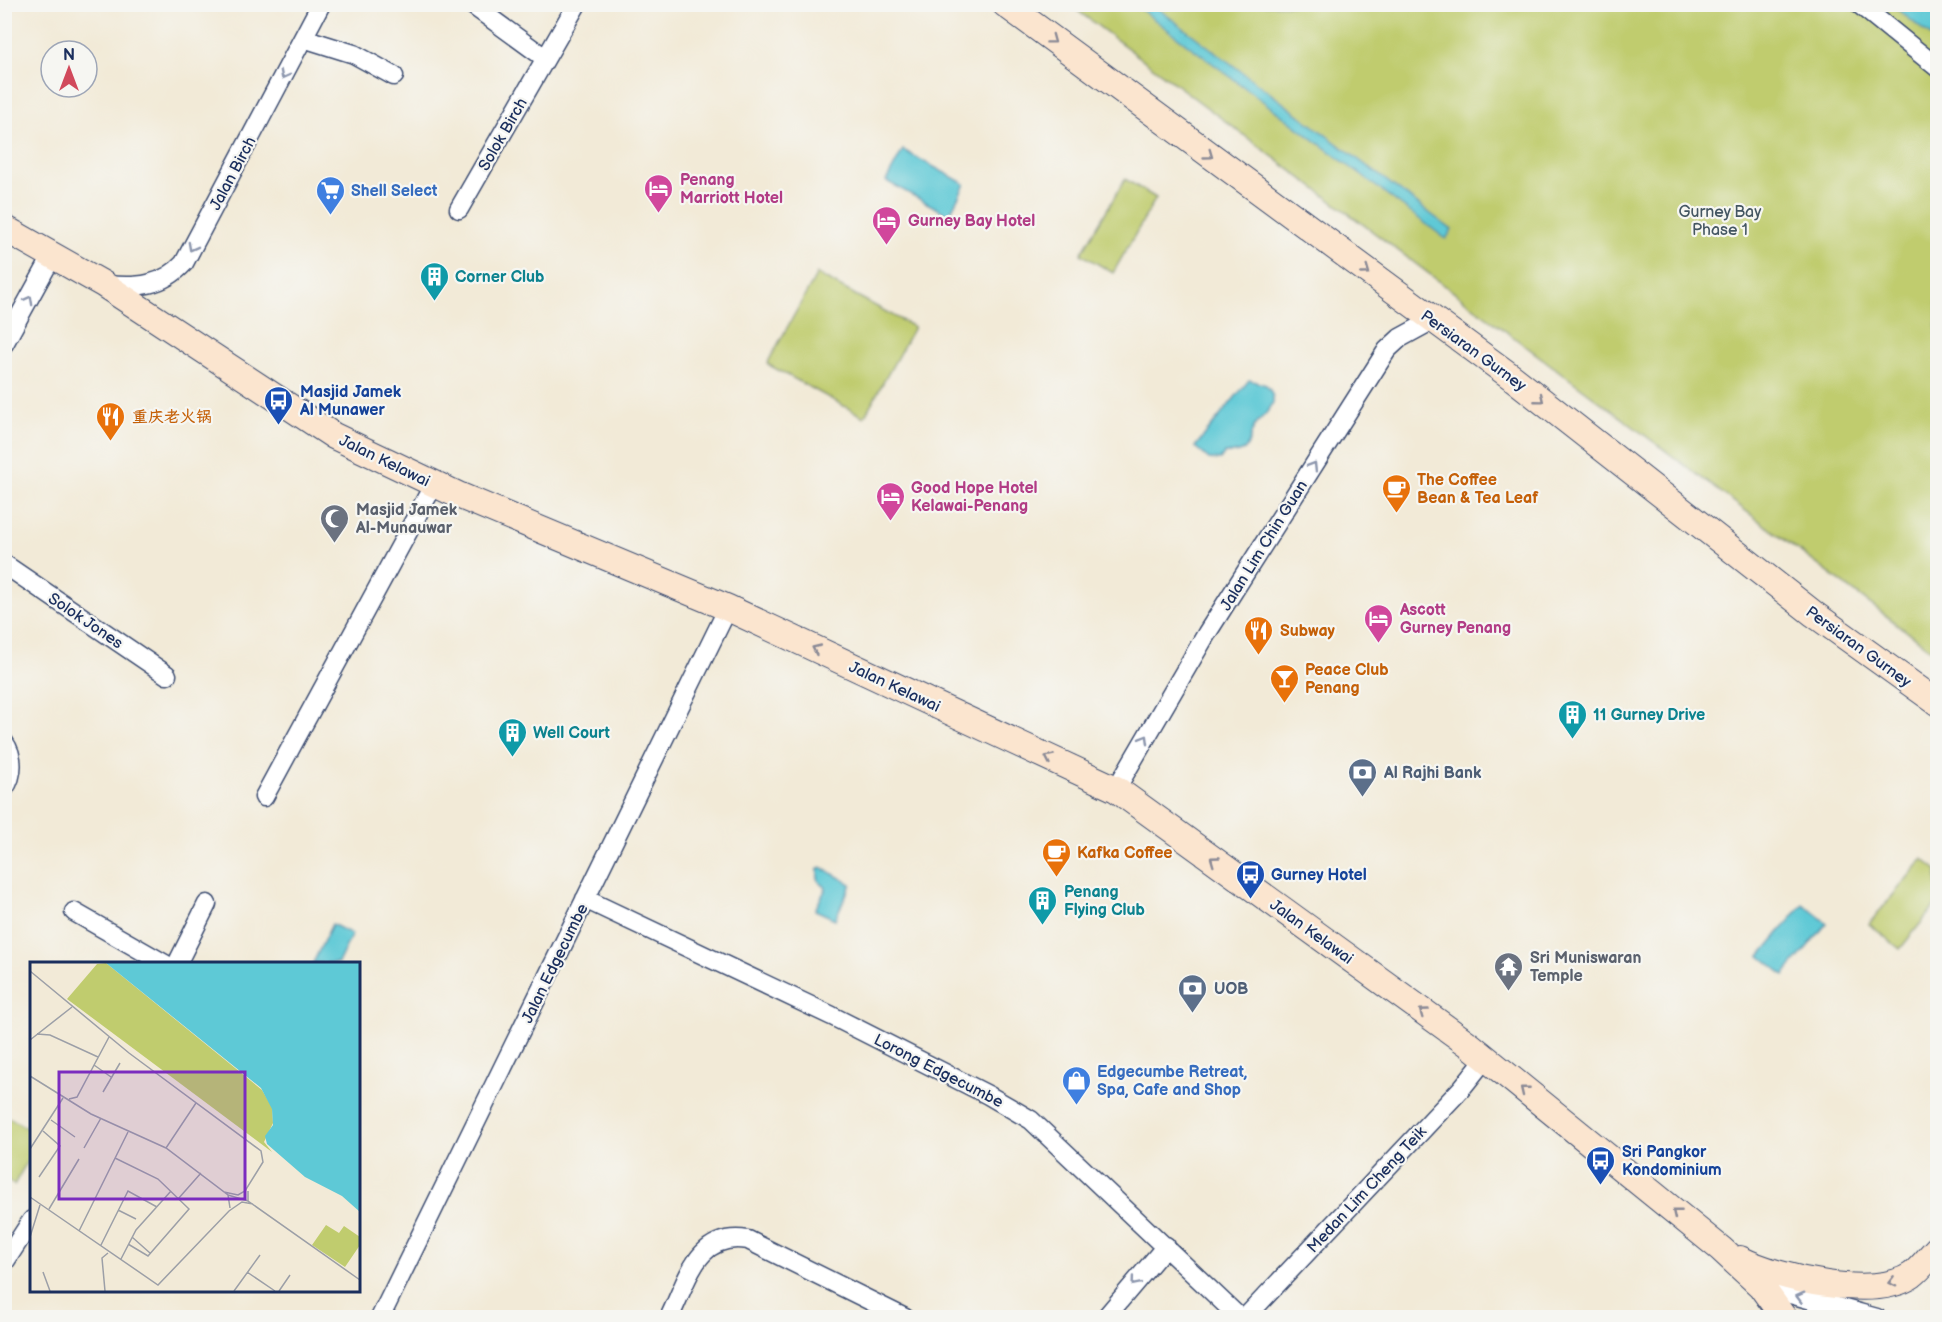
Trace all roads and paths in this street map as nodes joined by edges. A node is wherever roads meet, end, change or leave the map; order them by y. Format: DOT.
graph roads {
  1 [pos="321,4"];
  2 [pos="471,4"];
  3 [pos="577,4"];
  4 [pos="1005,4"];
  5 [pos="1859,4"];
  6 [pos="303,38"];
  7 [pos="545,58"];
  8 [pos="1938,68"];
  9 [pos="394,76"];
  10 [pos="459,209"];
  11 [pos="4,228"];
  12 [pos="53,255"];
  13 [pos="103,284"];
  14 [pos="1433,320"];
  15 [pos="4,345"];
  16 [pos="434,484"];
  17 [pos="4,564"];
  18 [pos="728,608"];
  19 [pos="167,675"];
  20 [pos="1938,703"];
  21 [pos="4,742"];
  22 [pos="4,789"];
  23 [pos="1116,789"];
  24 [pos="264,797"];
  25 [pos="585,899"];
  26 [pos="207,904"];
  27 [pos="74,912"];
  28 [pos="163,962"];
  29 [pos="178,962"];
  30 [pos="1485,1059"];
  31 [pos="30,1223"];
  32 [pos="1166,1245"];
  33 [pos="1938,1248"];
  34 [pos="1721,1249"];
  35 [pos="4,1263"];
  36 [pos="1761,1286"];
  37 [pos="380,1317"];
  38 [pos="669,1317"];
  39 [pos="905,1317"];
  40 [pos="1105,1317"];
  41 [pos="1240,1317"];
  42 [pos="1245,1317"];
  43 [pos="1784,1317"];
  44 [pos="1877,1317"];
  1 -- 6 [label="street, Jalan Birch"];
  2 -- 7 [label="street"];
  3 -- 7 [label="street, Solok Birch"];
  4 -- 14 [label="main road, Persiaran Gurney, one-way"];
  5 -- 8 [label="street"];
  6 -- 9 [label="street"];
  6 -- 13 [label="street, Jalan Birch, one-way"];
  7 -- 10 [label="street, Solok Birch"];
  11 -- 12 [label="main road, Jalan Kelawai"];
  12 -- 13 [label="main road, Jalan Kelawai"];
  15 -- 12 [label="street, one-way"];
  13 -- 16 [label="main road, Jalan Kelawai"];
  14 -- 20 [label="main road, Persiaran Gurney, one-way"];
  23 -- 14 [label="street, Jalan Lim Chin Guan, one-way"];
  16 -- 18 [label="main road, Jalan Kelawai"];
  16 -- 24 [label="street"];
  17 -- 19 [label="street, Solok Jones"];
  23 -- 18 [label="main road, Jalan Kelawai, one-way"];
  18 -- 25 [label="street, Jalan Edgecumbe"];
  21 -- 22 [label="street"];
  30 -- 23 [label="main road, Jalan Kelawai, one-way"];
  25 -- 32 [label="street, Lorong Edgecumbe"];
  25 -- 37 [label="street, Jalan Edgecumbe"];
  26 -- 29 [label="street"];
  27 -- 28 [label="street"];
  34 -- 30 [label="main road, Jalan Kelawai, one-way"];
  30 -- 42 [label="street, Medan Lim Cheng Teik"];
  31 -- 35 [label="street"];
  32 -- 40 [label="street, one-way"];
  32 -- 41 [label="street, Lorong Edgecumbe"];
  33 -- 34 [label="main road, Jalan Kelawai, one-way"];
  34 -- 36 [label="main road, Jalan Kelawai"];
  36 -- 43 [label="main road, Jalan Kelawai"];
  44 -- 36 [label="street, one-way"];
  38 -- 39 [label="street"];
}
